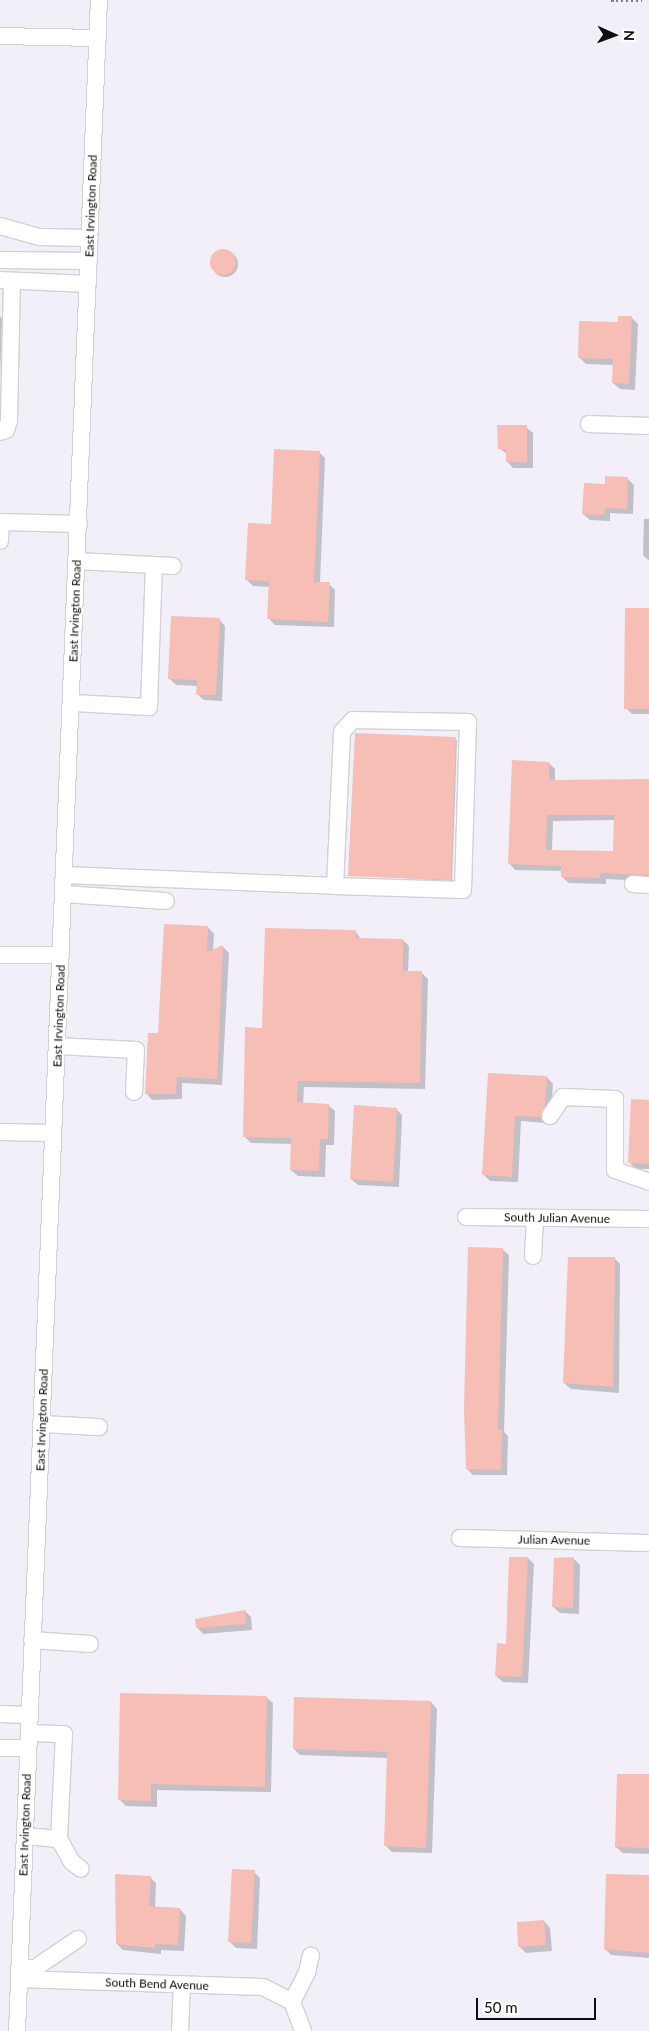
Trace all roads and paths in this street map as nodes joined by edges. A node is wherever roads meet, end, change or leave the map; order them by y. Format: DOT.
graph roads {
  1 [pos="99,0"];
  2 [pos="611,0"];
  3 [pos="642,0"];
  4 [pos="0,36"];
  5 [pos="98,38"];
  6 [pos="0,226"];
  7 [pos="90,238"];
  8 [pos="0,260"];
  9 [pos="89,261"];
  10 [pos="6,281"];
  11 [pos="88,284"];
  12 [pos="589,424"];
  13 [pos="649,426"];
  14 [pos="0,432"];
  15 [pos="79,524"];
  16 [pos="0,541"];
  17 [pos="78,561"];
  18 [pos="154,566"];
  19 [pos="173,566"];
  20 [pos="72,703"];
  21 [pos="64,875"];
  22 [pos="335,886"];
  23 [pos="64,894"];
  24 [pos="166,901"];
  25 [pos="0,955"];
  26 [pos="61,955"];
  27 [pos="57,1046"];
  28 [pos="134,1092"];
  29 [pos="550,1116"];
  30 [pos="0,1132"];
  31 [pos="54,1133"];
  32 [pos="649,1182"];
  33 [pos="466,1217"];
  34 [pos="535,1218"];
  35 [pos="649,1219"];
  36 [pos="533,1256"];
  37 [pos="42,1424"];
  38 [pos="99,1427"];
  39 [pos="460,1538"];
  40 [pos="649,1543"];
  41 [pos="32,1640"];
  42 [pos="90,1644"];
  43 [pos="0,1714"];
  44 [pos="29,1715"];
  45 [pos="28,1741"];
  46 [pos="0,1748"];
  47 [pos="25,1836"];
  48 [pos="59,1839"];
  49 [pos="81,1869"];
  50 [pos="78,1939"];
  51 [pos="311,1954"];
  52 [pos="19,1974"];
  53 [pos="182,1984"];
  54 [pos="292,2002"];
  55 [pos="17,2031"];
  56 [pos="180,2031"];
  57 [pos="303,2031"];
  1 -- 5 [label="street, East Irvington Road"];
  2 -- 3 [label="path"];
  4 -- 5 [label="street"];
  5 -- 7 [label="street, East Irvington Road"];
  6 -- 7 [label="street"];
  7 -- 9 [label="street, East Irvington Road"];
  8 -- 9 [label="street"];
  9 -- 11 [label="street, East Irvington Road"];
  10 -- 11 [label="street"];
  10 -- 14 [label="street"];
  11 -- 15 [label="street, East Irvington Road"];
  12 -- 13 [label="street"];
  15 -- 16 [label="street"];
  15 -- 17 [label="street, East Irvington Road"];
  17 -- 18 [label="street"];
  17 -- 20 [label="street, East Irvington Road"];
  18 -- 19 [label="street"];
  18 -- 20 [label="street"];
  20 -- 21 [label="street, East Irvington Road"];
  21 -- 22 [label="street"];
  21 -- 23 [label="street, East Irvington Road"];
  22 -- 22 [label="street"];
  23 -- 24 [label="street"];
  23 -- 26 [label="street, East Irvington Road"];
  25 -- 26 [label="street"];
  26 -- 27 [label="street, East Irvington Road"];
  27 -- 28 [label="street"];
  27 -- 31 [label="street, East Irvington Road"];
  29 -- 32 [label="street"];
  30 -- 31 [label="street"];
  31 -- 37 [label="street, East Irvington Road"];
  33 -- 34 [label="street, South Julian Avenue"];
  34 -- 35 [label="street, South Julian Avenue"];
  34 -- 36 [label="street"];
  37 -- 38 [label="street"];
  37 -- 41 [label="street, East Irvington Road"];
  39 -- 40 [label="street, Julian Avenue"];
  41 -- 42 [label="street"];
  41 -- 44 [label="street, East Irvington Road"];
  43 -- 44 [label="street"];
  44 -- 45 [label="street, East Irvington Road"];
  45 -- 46 [label="street"];
  45 -- 47 [label="street, East Irvington Road"];
  45 -- 48 [label="street"];
  47 -- 48 [label="street"];
  47 -- 52 [label="street, East Irvington Road"];
  48 -- 49 [label="street"];
  50 -- 52 [label="street"];
  51 -- 54 [label="street"];
  52 -- 53 [label="street, South Bend Avenue"];
  52 -- 55 [label="street, East Irvington Road"];
  53 -- 54 [label="street, South Bend Avenue"];
  53 -- 56 [label="street"];
  54 -- 57 [label="street"];
}
